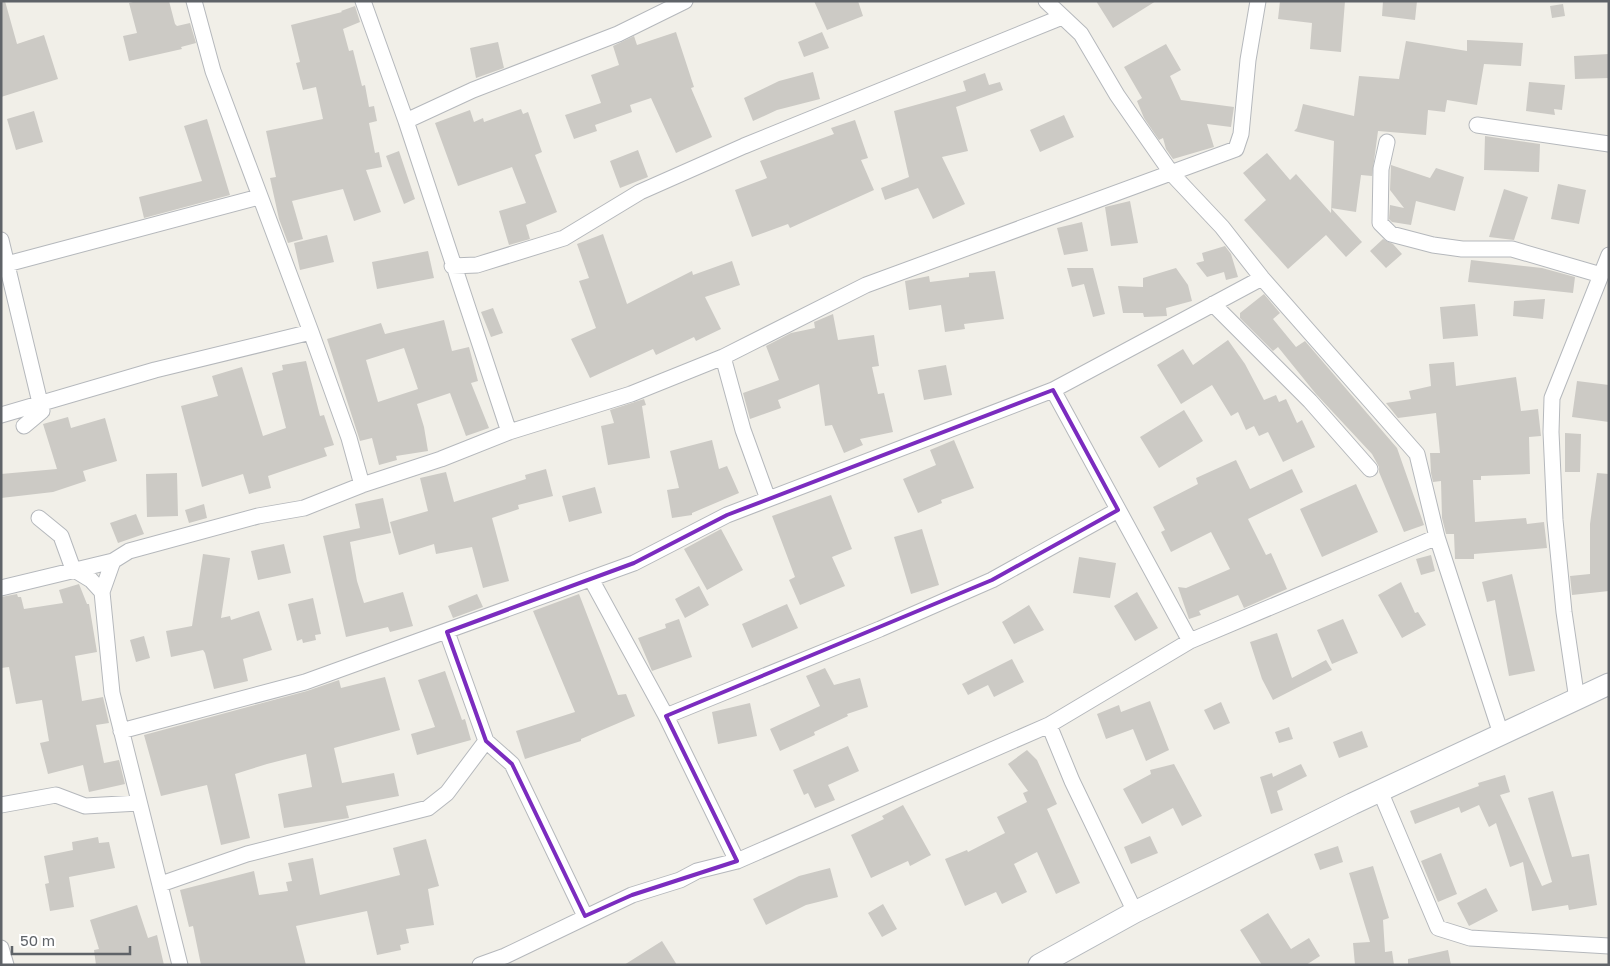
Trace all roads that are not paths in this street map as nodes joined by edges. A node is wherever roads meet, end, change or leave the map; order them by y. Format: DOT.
graph roads {
  1 [pos="194,1"];
  2 [pos="362,1"];
  3 [pos="685,1"];
  4 [pos="1046,1"];
  5 [pos="1258,1"];
  6 [pos="1062,17"];
  7 [pos="406,121"];
  8 [pos="1477,125"];
  9 [pos="1387,142"];
  10 [pos="1609,144"];
  11 [pos="1172,174"];
  12 [pos="259,197"];
  13 [pos="1,240"];
  14 [pos="1609,254"];
  15 [pos="7,264"];
  16 [pos="452,266"];
  17 [pos="1600,275"];
  18 [pos="1262,278"];
  19 [pos="1213,304"];
  20 [pos="311,332"];
  21 [pos="723,357"];
  22 [pos="1053,390"];
  23 [pos="40,404"];
  24 [pos="1,415"];
  25 [pos="24,426"];
  26 [pos="509,432"];
  27 [pos="1370,469"];
  28 [pos="362,485"];
  29 [pos="768,499"];
  30 [pos="1118,510"];
  31 [pos="39,518"];
  32 [pos="1438,537"];
  33 [pos="113,561"];
  34 [pos="73,569"];
  35 [pos="591,579"];
  36 [pos="1,588"];
  37 [pos="102,592"];
  38 [pos="447,632"];
  39 [pos="1190,641"];
  40 [pos="1609,684"];
  41 [pos="1577,700"];
  42 [pos="666,716"];
  43 [pos="1050,725"];
  44 [pos="121,732"];
  45 [pos="1501,734"];
  46 [pos="486,741"];
  47 [pos="1380,791"];
  48 [pos="139,803"];
  49 [pos="1,805"];
  50 [pos="737,861"];
  51 [pos="161,884"];
  52 [pos="1135,912"];
  53 [pos="586,916"];
  54 [pos="1609,946"];
  55 [pos="1,948"];
  56 [pos="6,965"];
  57 [pos="180,965"];
  58 [pos="480,965"];
  59 [pos="1039,965"];
  1 -- 12 [label="street"];
  2 -- 7 [label="street"];
  3 -- 7 [label="street"];
  4 -- 6 [label="street"];
  5 -- 11 [label="street"];
  6 -- 11 [label="street"];
  6 -- 16 [label="street"];
  7 -- 16 [label="street"];
  8 -- 10 [label="street"];
  9 -- 17 [label="street"];
  11 -- 18 [label="street"];
  11 -- 21 [label="street"];
  12 -- 15 [label="street"];
  12 -- 20 [label="street"];
  13 -- 15 [label="street"];
  14 -- 17 [label="street"];
  15 -- 23 [label="street"];
  16 -- 26 [label="street"];
  17 -- 41 [label="street"];
  18 -- 19 [label="street"];
  18 -- 32 [label="street"];
  19 -- 22 [label="street"];
  19 -- 27 [label="street"];
  20 -- 23 [label="street"];
  20 -- 28 [label="street"];
  21 -- 26 [label="street"];
  21 -- 29 [label="street"];
  22 -- 29 [label="street"];
  22 -- 30 [label="street"];
  23 -- 24 [label="street"];
  23 -- 25 [label="street"];
  26 -- 28 [label="street"];
  28 -- 33 [label="street"];
  29 -- 35 [label="street"];
  30 -- 39 [label="street"];
  30 -- 42 [label="street"];
  31 -- 34 [label="street"];
  32 -- 39 [label="street"];
  32 -- 45 [label="street"];
  33 -- 34 [label="street"];
  33 -- 37 [label="street"];
  34 -- 36 [label="street"];
  34 -- 37 [label="street"];
  35 -- 38 [label="street"];
  35 -- 42 [label="street"];
  37 -- 44 [label="street"];
  38 -- 44 [label="street"];
  38 -- 46 [label="street"];
  39 -- 43 [label="street"];
  40 -- 41 [label="street"];
  41 -- 45 [label="street"];
  42 -- 50 [label="street"];
  43 -- 50 [label="street"];
  43 -- 52 [label="street"];
  44 -- 48 [label="street"];
  45 -- 47 [label="street"];
  46 -- 51 [label="street"];
  46 -- 53 [label="street"];
  47 -- 52 [label="street"];
  47 -- 54 [label="street"];
  48 -- 49 [label="street"];
  48 -- 51 [label="street"];
  50 -- 53 [label="street"];
  51 -- 57 [label="street"];
  52 -- 59 [label="street"];
  53 -- 58 [label="street"];
  55 -- 56 [label="street"];
}
